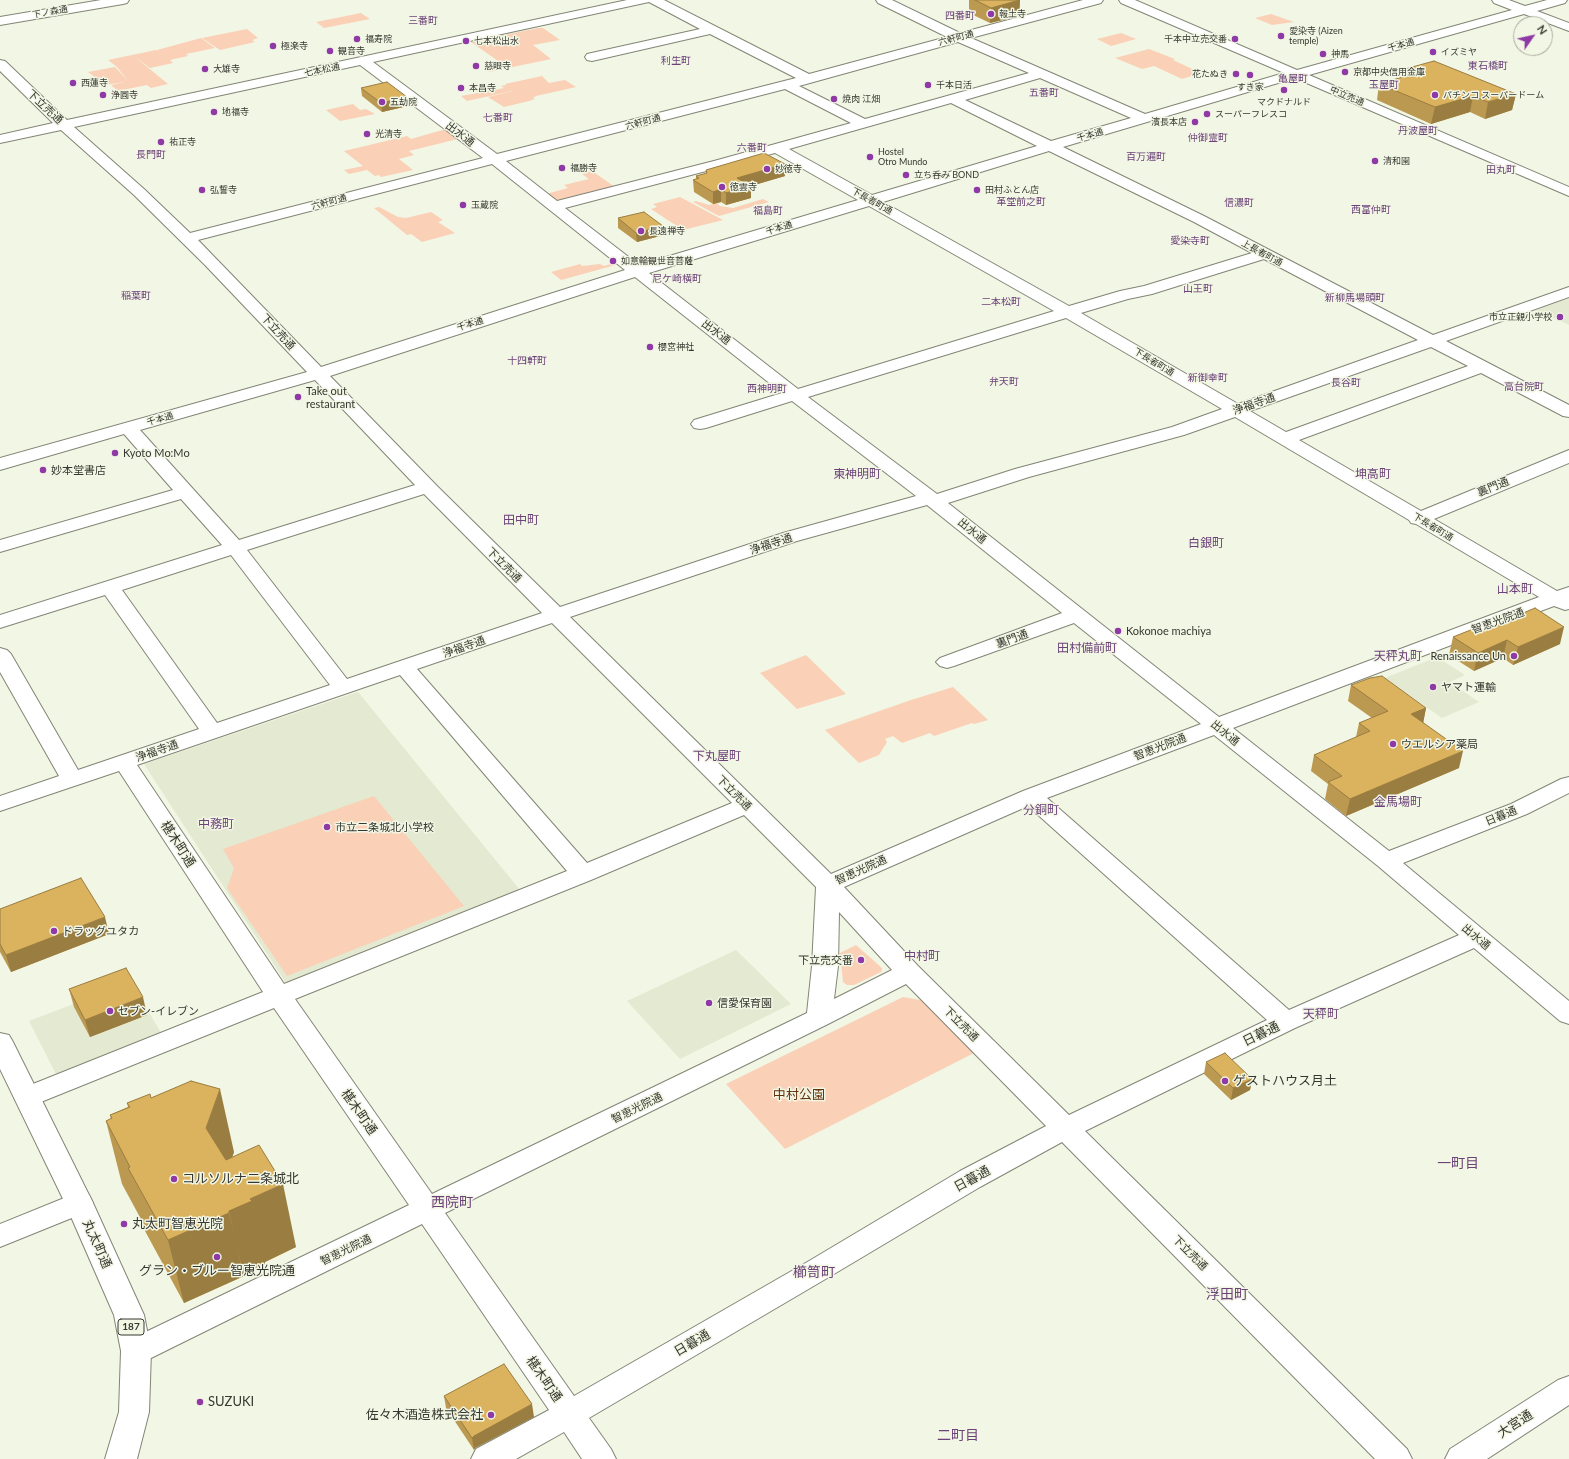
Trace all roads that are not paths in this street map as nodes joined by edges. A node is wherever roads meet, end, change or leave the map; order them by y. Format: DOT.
graph roads {
  1 [pos="123,0"];
  2 [pos="644,0"];
  3 [pos="654,0"];
  4 [pos="882,0"];
  5 [pos="1097,0"];
  6 [pos="1124,0"];
  7 [pos="1498,0"];
  8 [pos="1561,0"];
  9 [pos="1525,10"];
  10 [pos="0,21"];
  11 [pos="1569,27"];
  12 [pos="712,30"];
  13 [pos="959,38"];
  14 [pos="592,58"];
  15 [pos="363,61"];
  16 [pos="0,64"];
  17 [pos="1041,74"];
  18 [pos="1296,74"];
  19 [pos="808,79"];
  20 [pos="786,85"];
  21 [pos="953,99"];
  22 [pos="1145,119"];
  23 [pos="865,124"];
  24 [pos="64,126"];
  25 [pos="0,139"];
  26 [pos="1050,146"];
  27 [pos="777,148"];
  28 [pos="494,159"];
  29 [pos="1569,192"];
  30 [pos="871,200"];
  31 [pos="554,206"];
  32 [pos="188,238"];
  33 [pos="1266,254"];
  34 [pos="637,271"];
  35 [pos="1569,292"];
  36 [pos="1068,313"];
  37 [pos="1432,341"];
  38 [pos="1481,367"];
  39 [pos="317,374"];
  40 [pos="796,395"];
  41 [pos="1564,405"];
  42 [pos="1235,410"];
  43 [pos="700,424"];
  44 [pos="128,428"];
  45 [pos="1284,439"];
  46 [pos="1569,456"];
  47 [pos="0,464"];
  48 [pos="427,487"];
  49 [pos="186,492"];
  50 [pos="932,500"];
  51 [pos="1418,519"];
  52 [pos="0,546"];
  53 [pos="235,548"];
  54 [pos="110,588"];
  55 [pos="1565,600"];
  56 [pos="554,615"];
  57 [pos="1078,615"];
  58 [pos="0,622"];
  59 [pos="0,654"];
  60 [pos="947,662"];
  61 [pos="404,667"];
  62 [pos="343,688"];
  63 [pos="1216,726"];
  64 [pos="212,732"];
  65 [pos="124,762"];
  66 [pos="72,779"];
  67 [pos="1569,784"];
  68 [pos="1031,796"];
  69 [pos="0,804"];
  70 [pos="747,805"];
  71 [pos="1386,861"];
  72 [pos="583,874"];
  73 [pos="828,885"];
  74 [pos="1477,938"];
  75 [pos="909,972"];
  76 [pos="279,996"];
  77 [pos="1566,1007"];
  78 [pos="819,1018"];
  79 [pos="1286,1022"];
  80 [pos="0,1042"];
  81 [pos="28,1097"];
  82 [pos="1066,1128"];
  83 [pos="79,1204"];
  84 [pos="428,1210"];
  85 [pos="0,1236"];
  86 [pos="136,1351"];
  87 [pos="1569,1389"];
  88 [pos="569,1414"];
  89 [pos="121,1459"];
  90 [pos="487,1459"];
  91 [pos="600,1459"];
  92 [pos="1396,1459"];
  93 [pos="1461,1459"];
  1 -- 10 [label="street, 下ノ森通"];
  2 -- 15 [label="street, 七本松通"];
  3 -- 12 [label="street"];
  4 -- 13 [label="street"];
  5 -- 13 [label="street, 六軒町通"];
  6 -- 18 [label="street, 中立売通"];
  7 -- 9 [label="street"];
  8 -- 9 [label="street, 千本通"];
  9 -- 11 [label="street"];
  9 -- 18 [label="street, 千本通"];
  12 -- 14 [label="street"];
  12 -- 19 [label="street"];
  13 -- 17 [label="street"];
  13 -- 19 [label="street, 六軒町通"];
  15 -- 24 [label="street, 七本松通"];
  15 -- 28 [label="street, 出水通"];
  16 -- 24 [label="street, 下立売通"];
  17 -- 21 [label="street"];
  17 -- 22 [label="street"];
  18 -- 22 [label="street, 千本通"];
  18 -- 29 [label="street, 中立売通"];
  19 -- 20 [label="street, 六軒町通"];
  20 -- 23 [label="street"];
  20 -- 28 [label="street, 六軒町通"];
  21 -- 23 [label="street"];
  21 -- 26 [label="street, 上長者町通"];
  22 -- 26 [label="street, 千本通"];
  23 -- 27 [label="street"];
  24 -- 25 [label="street, 七本松通"];
  24 -- 32 [label="street, 下立売通"];
  26 -- 30 [label="street, 千本通"];
  26 -- 33 [label="street, 上長者町通"];
  27 -- 30 [label="street, 下長者町通"];
  27 -- 31 [label="street"];
  28 -- 31 [label="street, 出水通"];
  28 -- 32 [label="street, 六軒町通"];
  30 -- 34 [label="street, 千本通"];
  30 -- 36 [label="street, 下長者町通"];
  31 -- 34 [label="street, 出水通"];
  32 -- 39 [label="street, 下立売通"];
  33 -- 36 [label="street"];
  33 -- 37 [label="street, 上長者町通"];
  34 -- 39 [label="street, 千本通"];
  34 -- 40 [label="street, 出水通"];
  35 -- 37 [label="street, 浄福寺通"];
  36 -- 40 [label="street"];
  36 -- 42 [label="street, 下長者町通"];
  37 -- 38 [label="street, 上長者町通"];
  37 -- 42 [label="street, 浄福寺通"];
  38 -- 41 [label="street, 上長者町通"];
  38 -- 45 [label="street"];
  39 -- 44 [label="street, 千本通"];
  39 -- 48 [label="street, 下立売通"];
  40 -- 43 [label="street"];
  40 -- 50 [label="street, 出水通"];
  42 -- 45 [label="street, 下長者町通"];
  42 -- 50 [label="street, 浄福寺通"];
  44 -- 47 [label="street, 千本通"];
  44 -- 49 [label="street"];
  45 -- 51 [label="street, 下長者町通"];
  46 -- 51 [label="street, 裏門通"];
  48 -- 53 [label="street"];
  48 -- 56 [label="street, 下立売通"];
  49 -- 52 [label="street"];
  49 -- 53 [label="street"];
  50 -- 56 [label="street, 浄福寺通"];
  50 -- 57 [label="street, 出水通"];
  51 -- 55 [label="street, 下長者町通"];
  53 -- 54 [label="street"];
  53 -- 62 [label="street"];
  54 -- 58 [label="street"];
  54 -- 64 [label="street"];
  55 -- 63 [label="street, 智恵光院通"];
  56 -- 61 [label="street, 浄福寺通"];
  56 -- 70 [label="street, 下立売通"];
  57 -- 60 [label="street, 裏門通"];
  57 -- 63 [label="street, 出水通"];
  59 -- 66 [label="street"];
  61 -- 62 [label="street, 浄福寺通"];
  61 -- 72 [label="street"];
  62 -- 64 [label="street, 浄福寺通"];
  63 -- 68 [label="street, 智恵光院通"];
  63 -- 71 [label="street, 出水通"];
  64 -- 65 [label="street, 浄福寺通"];
  65 -- 66 [label="street, 浄福寺通"];
  65 -- 76 [label="street, 椹木町通"];
  66 -- 69 [label="street, 浄福寺通"];
  67 -- 71 [label="street, 日暮通"];
  68 -- 73 [label="street, 智恵光院通"];
  68 -- 79 [label="street"];
  70 -- 72 [label="street"];
  70 -- 73 [label="street, 下立売通"];
  71 -- 74 [label="street, 出水通"];
  72 -- 76 [label="street"];
  73 -- 75 [label="street, 下立売通"];
  73 -- 78 [label="street, 智恵光院通"];
  74 -- 77 [label="street, 出水通"];
  74 -- 79 [label="street, 日暮通"];
  75 -- 78 [label="street"];
  75 -- 82 [label="street, 下立売通"];
  76 -- 81 [label="street"];
  76 -- 84 [label="street, 椹木町通"];
  78 -- 84 [label="street, 智恵光院通"];
  79 -- 82 [label="street, 日暮通"];
  80 -- 81 [label="street, 丸太町通 / 187"];
  81 -- 83 [label="street, 丸太町通 / 187"];
  82 -- 88 [label="street, 日暮通"];
  82 -- 92 [label="street, 下立売通"];
  83 -- 85 [label="street"];
  83 -- 86 [label="street, 丸太町通 / 187"];
  84 -- 86 [label="street, 智恵光院通"];
  84 -- 88 [label="street, 椹木町通"];
  86 -- 89 [label="street, 丸太町通 / 187"];
  87 -- 93 [label="street, 大宮通"];
  88 -- 90 [label="street, 日暮通"];
  88 -- 91 [label="street, 椹木町通"];
}
